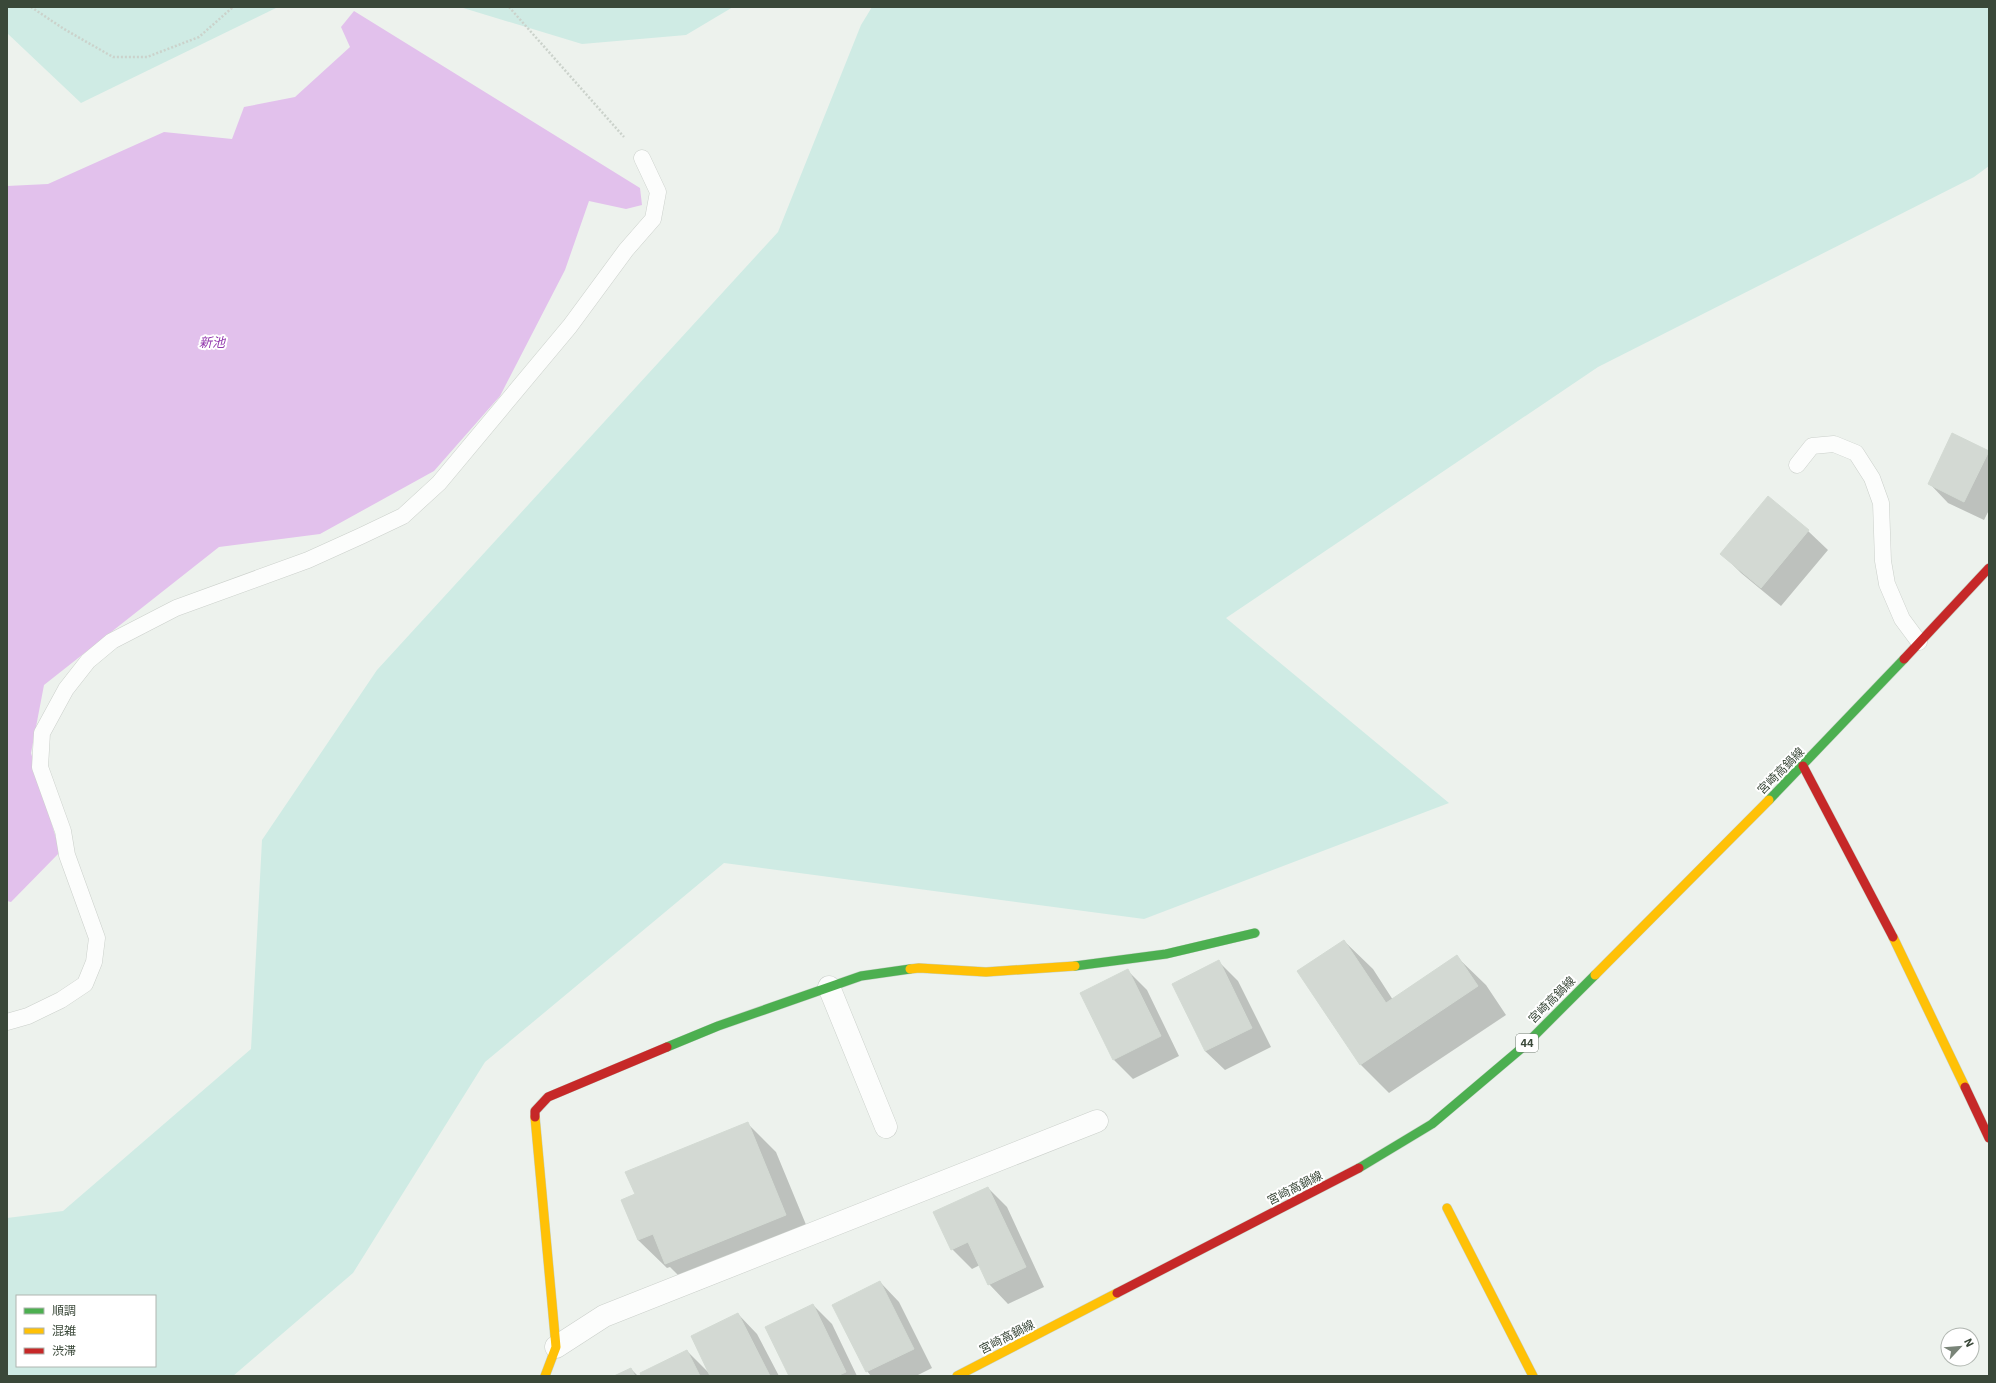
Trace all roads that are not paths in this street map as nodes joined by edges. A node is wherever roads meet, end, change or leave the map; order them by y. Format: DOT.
graph roads {
  1 [pos="642,158"];
  2 [pos="1797,465"];
  3 [pos="1989,568"];
  4 [pos="1919,642"];
  5 [pos="1803,766"];
  6 [pos="1255,933"];
  7 [pos="829,987"];
  8 [pos="7,1022"];
  9 [pos="1097,1121"];
  10 [pos="886,1127"];
  11 [pos="1989,1138"];
  12 [pos="1447,1208"];
  13 [pos="556,1347"];
  14 [pos="545,1376"];
  15 [pos="957,1376"];
  16 [pos="1533,1376"];
  1 -- 8 [label="lane"];
  2 -- 4 [label="lane"];
  3 -- 4 [label="street, 宮崎高鍋線 / 44"];
  4 -- 5 [label="street, 宮崎高鍋線 / 44"];
  5 -- 11 [label="street"];
  5 -- 15 [label="street, 宮崎高鍋線 / 44"];
  6 -- 7 [label="street"];
  7 -- 10 [label="street"];
  7 -- 13 [label="street"];
  9 -- 13 [label="street"];
  12 -- 16 [label="street"];
  13 -- 14 [label="street"];
}
